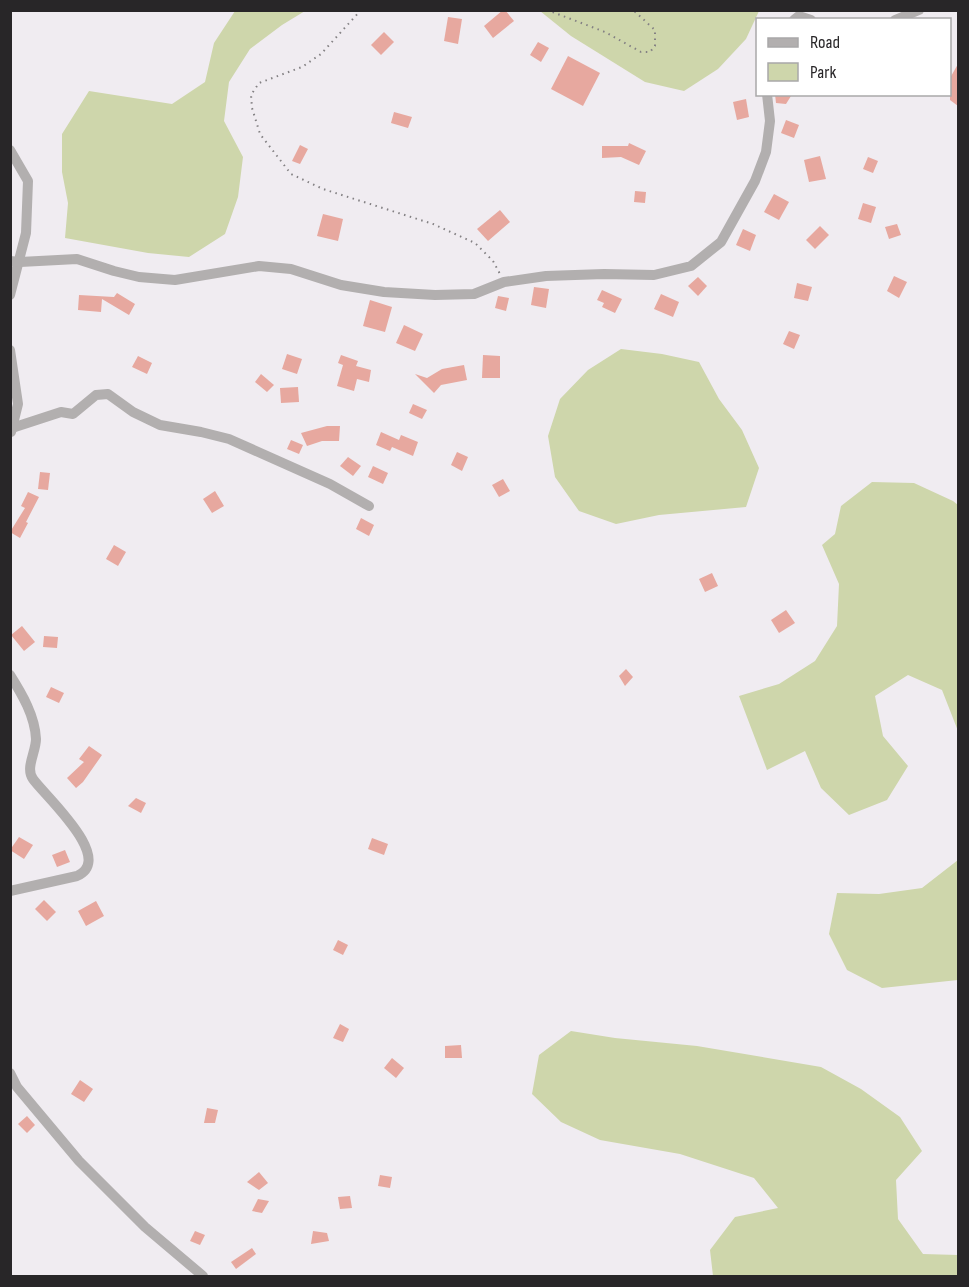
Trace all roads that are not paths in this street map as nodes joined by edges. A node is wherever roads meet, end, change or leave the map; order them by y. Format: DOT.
graph roads {
  1 [pos="919,10"];
  2 [pos="901,18"];
  3 [pos="767,96"];
  4 [pos="10,150"];
  5 [pos="15,261"];
  6 [pos="10,295"];
  7 [pos="10,350"];
  8 [pos="11,430"];
  9 [pos="369,506"];
  10 [pos="10,675"];
  11 [pos="10,891"];
  12 [pos="10,1073"];
  13 [pos="203,1276"];
  1 -- 2 [label="street"];
  3 -- 5 [label="street"];
  4 -- 5 [label="street"];
  5 -- 6 [label="street"];
  7 -- 8 [label="street"];
  8 -- 9 [label="street"];
  10 -- 11 [label="street"];
  12 -- 13 [label="street"];
}
